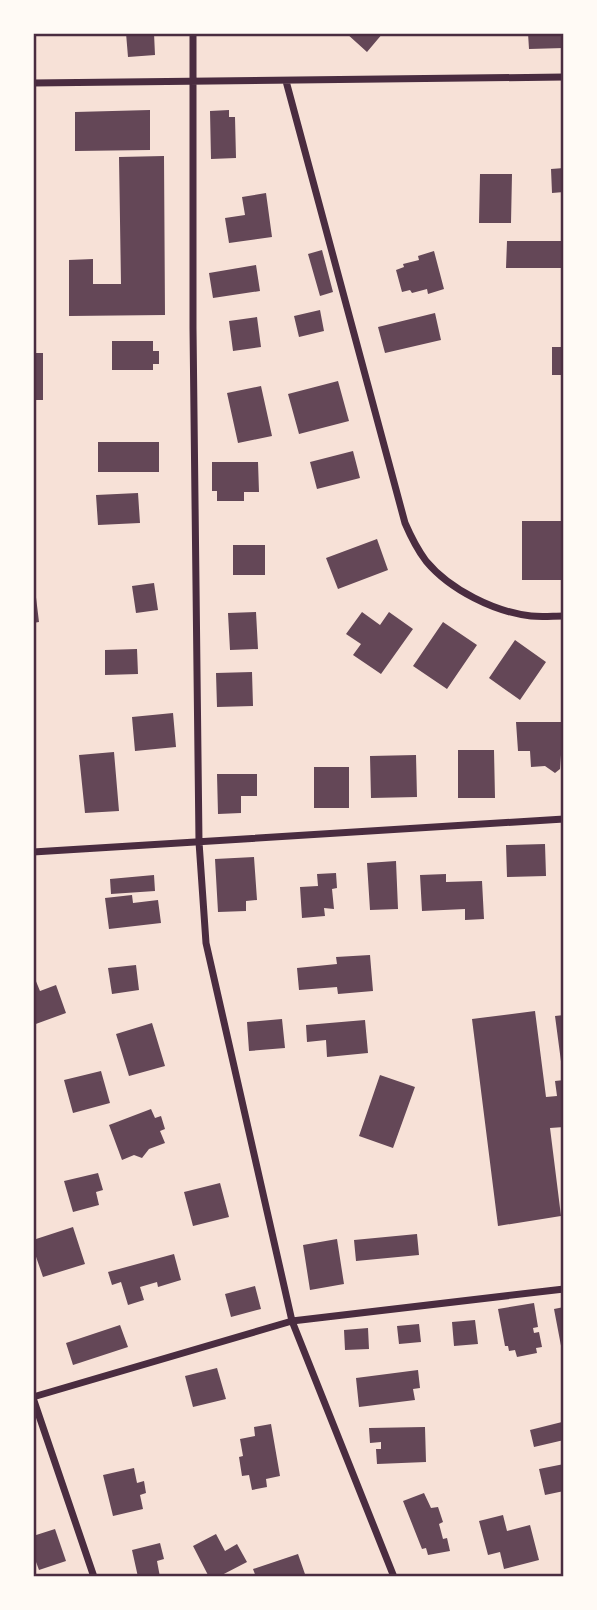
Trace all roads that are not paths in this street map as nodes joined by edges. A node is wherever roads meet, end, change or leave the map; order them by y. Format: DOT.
graph roads {
  1 [pos="193,33"];
  2 [pos="564,77"];
  3 [pos="194,80"];
  4 [pos="286,81"];
  5 [pos="33,83"];
  6 [pos="564,615"];
  7 [pos="564,819"];
  8 [pos="199,842"];
  9 [pos="33,852"];
  10 [pos="564,1289"];
  11 [pos="292,1321"];
  12 [pos="33,1397"];
  13 [pos="94,1577"];
  14 [pos="394,1577"];
  1 -- 3 [label="street"];
  2 -- 4 [label="street"];
  3 -- 4 [label="street"];
  3 -- 5 [label="street"];
  3 -- 8 [label="street"];
  4 -- 6 [label="street"];
  7 -- 8 [label="street"];
  8 -- 9 [label="street"];
  8 -- 11 [label="street"];
  10 -- 11 [label="street"];
  11 -- 12 [label="street"];
  11 -- 14 [label="street"];
  12 -- 13 [label="street"];
}
